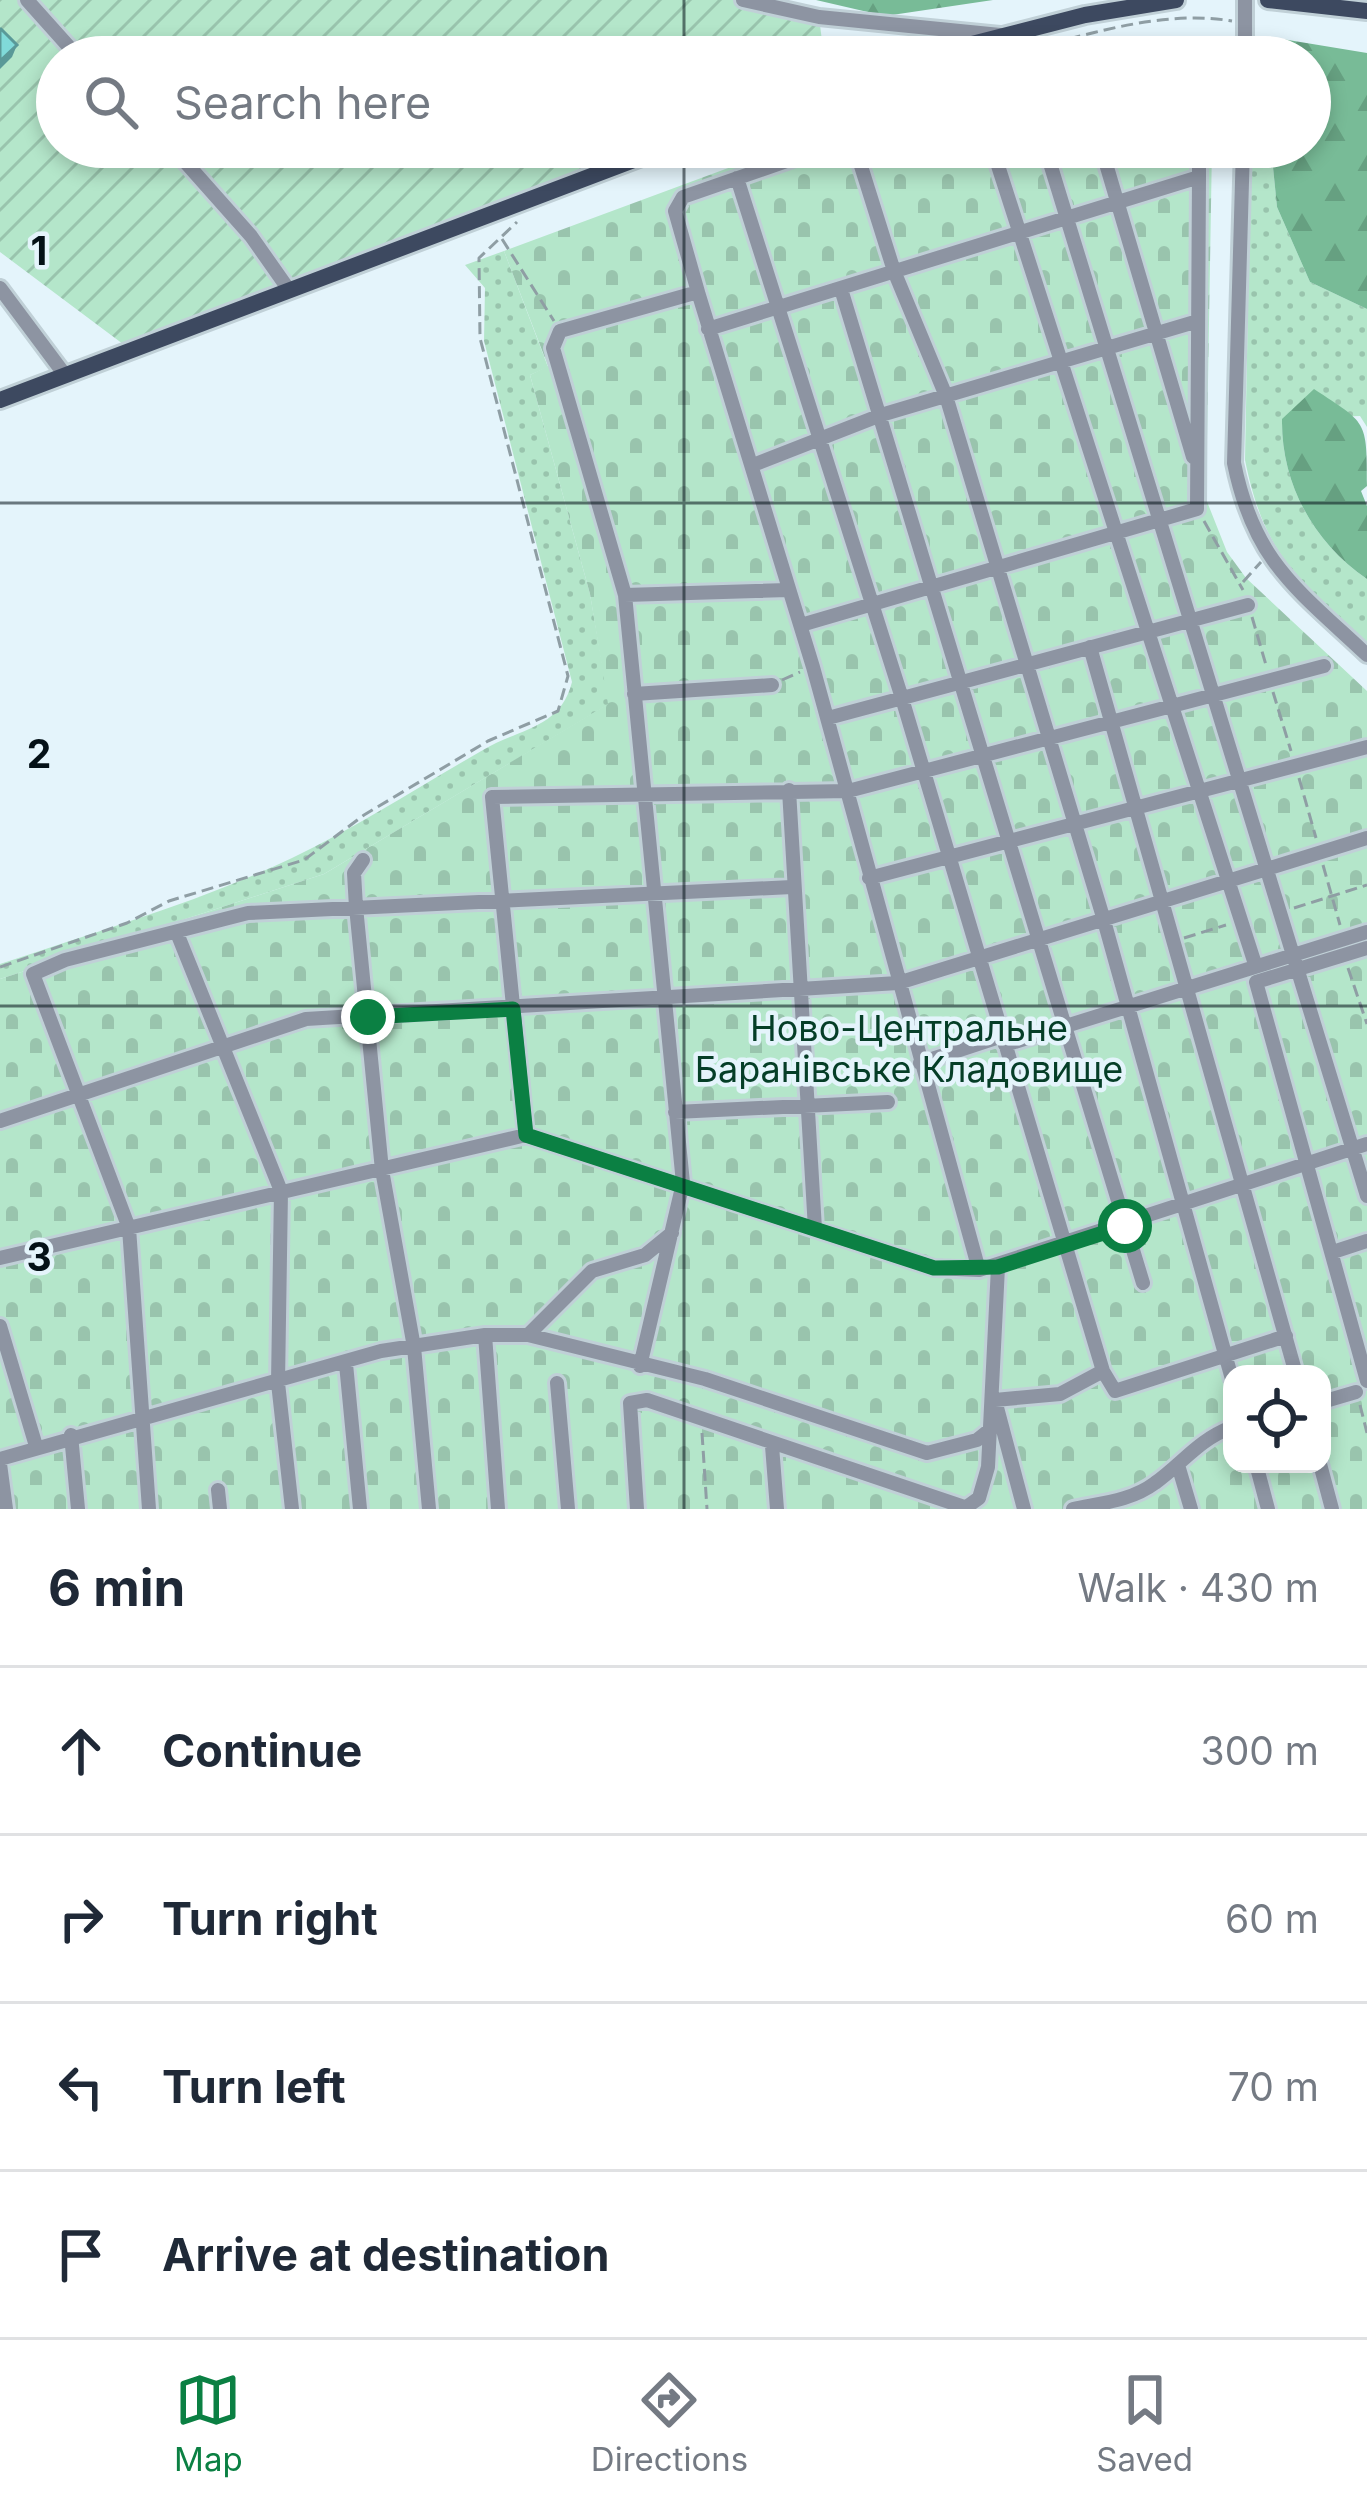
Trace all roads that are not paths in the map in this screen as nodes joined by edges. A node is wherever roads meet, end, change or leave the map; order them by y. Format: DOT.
graph roads {
  1 [pos="27,0"];
  2 [pos="743,0"];
  3 [pos="1176,0"];
  4 [pos="1245,0"];
  5 [pos="1268,0"];
  6 [pos="1367,11"];
  7 [pos="1005,35"];
  8 [pos="59,36"];
  9 [pos="1001,36"];
  10 [pos="1245,36"];
  11 [pos="190,168"];
  12 [pos="610,168"];
  13 [pos="766,168"];
  14 [pos="862,168"];
  15 [pos="999,168"];
  16 [pos="1051,168"];
  17 [pos="1107,168"];
  18 [pos="1198,168"];
  19 [pos="1242,168"];
  20 [pos="1198,177"];
  21 [pos="737,178"];
  22 [pos="1116,200"];
  23 [pos="1064,216"];
  24 [pos="1021,230"];
  25 [pos="894,271"];
  26 [pos="0,288"];
  27 [pos="841,289"];
  28 [pos="289,290"];
  29 [pos="698,292"];
  30 [pos="777,306"];
  31 [pos="1198,322"];
  32 [pos="708,329"];
  33 [pos="1157,331"];
  34 [pos="1105,345"];
  35 [pos="1060,360"];
  36 [pos="65,375"];
  37 [pos="946,396"];
  38 [pos="0,400"];
  39 [pos="881,415"];
  40 [pos="820,437"];
  41 [pos="752,465"];
  42 [pos="1197,473"];
  43 [pos="1159,522"];
  44 [pos="1117,532"];
  45 [pos="998,567"];
  46 [pos="934,584"];
  47 [pos="788,590"];
  48 [pos="625,595"];
  49 [pos="872,604"];
  50 [pos="1248,605"];
  51 [pos="1190,621"];
  52 [pos="801,626"];
  53 [pos="1149,632"];
  54 [pos="1090,646"];
  55 [pos="1367,655"];
  56 [pos="1026,662"];
  57 [pos="1324,666"];
  58 [pos="962,678"];
  59 [pos="772,686"];
  60 [pos="634,694"];
  61 [pos="901,695"];
  62 [pos="1212,696"];
  63 [pos="1173,706"];
  64 [pos="828,718"];
  65 [pos="1114,723"];
  66 [pos="1050,740"];
  67 [pos="1367,747"];
  68 [pos="985,756"];
  69 [pos="923,773"];
  70 [pos="1239,782"];
  71 [pos="789,790"];
  72 [pos="643,791"];
  73 [pos="848,791"];
  74 [pos="1201,791"];
  75 [pos="1139,808"];
  76 [pos="1075,825"];
  77 [pos="1011,838"];
  78 [pos="1367,838"];
  79 [pos="947,859"];
  80 [pos="363,860"];
  81 [pos="1264,870"];
  82 [pos="869,878"];
  83 [pos="1228,880"];
  84 [pos="792,886"];
  85 [pos="652,894"];
  86 [pos="1165,899"];
  87 [pos="503,901"];
  88 [pos="356,907"];
  89 [pos="1103,917"];
  90 [pos="1367,932"];
  91 [pos="177,933"];
  92 [pos="1041,937"];
  93 [pos="1344,947"];
  94 [pos="1367,948"];
  95 [pos="979,956"];
  96 [pos="1294,960"];
  97 [pos="1255,964"];
  98 [pos="898,983"];
  99 [pos="1189,985"];
  100 [pos="799,991"];
  101 [pos="662,1001"];
  102 [pos="1128,1005"];
  103 [pos="513,1009"];
  104 [pos="368,1017"];
  105 [pos="1067,1026"];
  106 [pos="1004,1041"];
  107 [pos="222,1045"];
  108 [pos="920,1063"];
  109 [pos="80,1094"];
  110 [pos="888,1102"];
  111 [pos="807,1107"];
  112 [pos="675,1112"];
  113 [pos="0,1121"];
  114 [pos="526,1135"];
  115 [pos="1360,1146"];
  116 [pos="1309,1161"];
  117 [pos="382,1170"];
  118 [pos="683,1183"];
  119 [pos="1246,1185"];
  120 [pos="281,1191"];
  121 [pos="1367,1196"];
  122 [pos="1183,1206"];
  123 [pos="1125,1226"];
  124 [pos="129,1228"];
  125 [pos="815,1229"];
  126 [pos="672,1233"];
  127 [pos="1367,1241"];
  128 [pos="1064,1246"];
  129 [pos="1333,1252"];
  130 [pos="0,1258"];
  131 [pos="998,1267"];
  132 [pos="979,1270"];
  133 [pos="1143,1283"];
  134 [pos="1367,1314"];
  135 [pos="1351,1319"];
  136 [pos="0,1326"];
  137 [pos="485,1335"];
  138 [pos="528,1335"];
  139 [pos="1286,1336"];
  140 [pos="414,1347"];
  141 [pos="1225,1355"];
  142 [pos="346,1364"];
  143 [pos="1228,1365"];
  144 [pos="1294,1365"];
  145 [pos="640,1366"];
  146 [pos="1103,1371"];
  147 [pos="278,1383"];
  148 [pos="557,1383"];
  149 [pos="1362,1386"];
  150 [pos="1331,1398"];
  151 [pos="994,1400"];
  152 [pos="143,1418"];
  153 [pos="992,1428"];
  154 [pos="1223,1431"];
  155 [pos="71,1435"];
  156 [pos="36,1446"];
  157 [pos="772,1446"];
  158 [pos="0,1461"];
  159 [pos="1178,1465"];
  160 [pos="1258,1473"];
  161 [pos="1322,1473"];
  162 [pos="218,1490"];
  163 [pos="973,1506"];
  164 [pos="6,1509"];
  165 [pos="78,1509"];
  166 [pos="149,1509"];
  167 [pos="220,1509"];
  168 [pos="292,1509"];
  169 [pos="360,1509"];
  170 [pos="428,1509"];
  171 [pos="498,1509"];
  172 [pos="568,1509"];
  173 [pos="637,1509"];
  174 [pos="777,1509"];
  175 [pos="1024,1509"];
  176 [pos="1072,1509"];
  177 [pos="1191,1509"];
  178 [pos="1268,1509"];
  179 [pos="1332,1509"];
  1 -- 8 [label="street"];
  2 -- 7 [label="street"];
  3 -- 7 [label="main road"];
  4 -- 10 [label="street"];
  5 -- 6 [label="main road"];
  7 -- 9 [label="main road"];
  11 -- 28 [label="street"];
  12 -- 28 [label="main road"];
  13 -- 21 [label="street"];
  14 -- 25 [label="street"];
  15 -- 24 [label="street"];
  16 -- 23 [label="street"];
  17 -- 22 [label="street"];
  18 -- 20 [label="street"];
  19 -- 55 [label="street"];
  20 -- 22 [label="street"];
  20 -- 31 [label="street"];
  21 -- 29 [label="street"];
  21 -- 30 [label="street"];
  22 -- 23 [label="street"];
  22 -- 33 [label="street"];
  23 -- 24 [label="street"];
  23 -- 34 [label="street"];
  24 -- 25 [label="street"];
  24 -- 35 [label="street"];
  25 -- 27 [label="street"];
  25 -- 37 [label="street"];
  26 -- 36 [label="street"];
  27 -- 30 [label="street"];
  27 -- 39 [label="street"];
  28 -- 36 [label="main road"];
  29 -- 32 [label="street"];
  29 -- 48 [label="street"];
  30 -- 32 [label="street"];
  30 -- 40 [label="street"];
  31 -- 33 [label="street"];
  31 -- 42 [label="street"];
  32 -- 41 [label="street"];
  33 -- 34 [label="street"];
  33 -- 42 [label="street"];
  34 -- 35 [label="street"];
  34 -- 43 [label="street"];
  35 -- 37 [label="street"];
  35 -- 44 [label="street"];
  36 -- 38 [label="main road"];
  37 -- 39 [label="street"];
  37 -- 45 [label="street"];
  39 -- 40 [label="street"];
  39 -- 46 [label="street"];
  40 -- 41 [label="street"];
  40 -- 49 [label="street"];
  41 -- 47 [label="street"];
  42 -- 43 [label="street"];
  43 -- 44 [label="street"];
  43 -- 51 [label="street"];
  44 -- 45 [label="street"];
  44 -- 53 [label="street"];
  45 -- 46 [label="street"];
  45 -- 56 [label="street"];
  46 -- 49 [label="street"];
  46 -- 58 [label="street"];
  47 -- 48 [label="street"];
  47 -- 52 [label="street"];
  48 -- 60 [label="street"];
  49 -- 52 [label="street"];
  49 -- 61 [label="street"];
  50 -- 51 [label="street"];
  51 -- 53 [label="street"];
  51 -- 62 [label="street"];
  52 -- 64 [label="street"];
  53 -- 54 [label="street"];
  53 -- 63 [label="street"];
  54 -- 56 [label="street"];
  54 -- 65 [label="street"];
  56 -- 58 [label="street"];
  56 -- 66 [label="street"];
  57 -- 62 [label="street"];
  58 -- 61 [label="street"];
  58 -- 68 [label="street"];
  59 -- 60 [label="street"];
  60 -- 72 [label="street"];
  61 -- 64 [label="street"];
  61 -- 69 [label="street"];
  62 -- 63 [label="street"];
  62 -- 70 [label="street"];
  63 -- 65 [label="street"];
  63 -- 74 [label="street"];
  64 -- 73 [label="street"];
  65 -- 66 [label="street"];
  65 -- 75 [label="street"];
  66 -- 68 [label="street"];
  66 -- 76 [label="street"];
  67 -- 70 [label="street"];
  68 -- 69 [label="street"];
  68 -- 77 [label="street"];
  69 -- 73 [label="street"];
  69 -- 79 [label="street"];
  70 -- 74 [label="street"];
  70 -- 81 [label="street"];
  71 -- 72 [label="street"];
  71 -- 73 [label="street"];
  71 -- 84 [label="street"];
  72 -- 85 [label="street"];
  72 -- 87 [label="street"];
  73 -- 82 [label="street"];
  74 -- 75 [label="street"];
  74 -- 83 [label="street"];
  75 -- 76 [label="street"];
  75 -- 86 [label="street"];
  76 -- 77 [label="street"];
  76 -- 89 [label="street"];
  77 -- 79 [label="street"];
  77 -- 92 [label="street"];
  78 -- 81 [label="street"];
  79 -- 82 [label="street"];
  79 -- 95 [label="street"];
  80 -- 88 [label="street"];
  81 -- 83 [label="street"];
  81 -- 96 [label="street"];
  82 -- 98 [label="street"];
  83 -- 86 [label="street"];
  83 -- 97 [label="street"];
  84 -- 85 [label="street"];
  84 -- 100 [label="street"];
  85 -- 87 [label="street"];
  85 -- 101 [label="street"];
  86 -- 89 [label="street"];
  86 -- 99 [label="street"];
  87 -- 88 [label="street"];
  87 -- 103 [label="street"];
  88 -- 91 [label="street"];
  88 -- 104 [label="street"];
  89 -- 92 [label="street"];
  89 -- 102 [label="street"];
  90 -- 93 [label="street"];
  91 -- 107 [label="street"];
  91 -- 109 [label="street"];
  92 -- 95 [label="street"];
  92 -- 105 [label="street"];
  93 -- 94 [label="street"];
  93 -- 96 [label="street"];
  95 -- 98 [label="street"];
  95 -- 106 [label="street"];
  96 -- 97 [label="street"];
  96 -- 115 [label="street"];
  96 -- 116 [label="street"];
  97 -- 99 [label="street"];
  98 -- 100 [label="street"];
  98 -- 108 [label="street"];
  99 -- 102 [label="street"];
  99 -- 119 [label="street"];
  100 -- 101 [label="street"];
  100 -- 111 [label="street"];
  101 -- 103 [label="street"];
  101 -- 112 [label="street"];
  102 -- 105 [label="street"];
  102 -- 122 [label="street"];
  103 -- 104 [label="street"];
  103 -- 114 [label="street"];
  104 -- 107 [label="street"];
  104 -- 117 [label="street"];
  105 -- 106 [label="street"];
  105 -- 123 [label="street"];
  106 -- 108 [label="street"];
  106 -- 128 [label="street"];
  107 -- 109 [label="street"];
  107 -- 120 [label="street"];
  108 -- 132 [label="street"];
  109 -- 113 [label="street"];
  109 -- 124 [label="street"];
  110 -- 111 [label="street"];
  111 -- 112 [label="street"];
  111 -- 125 [label="street"];
  112 -- 118 [label="street"];
  114 -- 117 [label="street"];
  114 -- 118 [label="street"];
  115 -- 116 [label="street"];
  115 -- 121 [label="street"];
  116 -- 119 [label="street"];
  116 -- 129 [label="street"];
  117 -- 120 [label="street"];
  117 -- 140 [label="street"];
  118 -- 125 [label="street"];
  118 -- 126 [label="street"];
  119 -- 122 [label="street"];
  119 -- 139 [label="street"];
  120 -- 124 [label="street"];
  120 -- 147 [label="street"];
  122 -- 123 [label="street"];
  122 -- 141 [label="street"];
  123 -- 128 [label="street"];
  123 -- 133 [label="street"];
  124 -- 130 [label="street"];
  124 -- 152 [label="street"];
  125 -- 132 [label="street"];
  126 -- 138 [label="street"];
  126 -- 145 [label="street"];
  127 -- 129 [label="street"];
  128 -- 131 [label="street"];
  128 -- 146 [label="street"];
  129 -- 135 [label="street"];
  131 -- 132 [label="street"];
  131 -- 151 [label="street"];
  134 -- 135 [label="street"];
  135 -- 149 [label="street"];
  136 -- 156 [label="street"];
  137 -- 138 [label="street"];
  137 -- 140 [label="street"];
  137 -- 171 [label="street"];
  138 -- 145 [label="street"];
  139 -- 141 [label="street"];
  139 -- 144 [label="street"];
  140 -- 142 [label="street"];
  140 -- 170 [label="street"];
  141 -- 143 [label="street"];
  141 -- 146 [label="street"];
  142 -- 147 [label="street"];
  142 -- 169 [label="street"];
  145 -- 153 [label="street"];
  146 -- 151 [label="street"];
  147 -- 152 [label="street"];
  147 -- 168 [label="street"];
  148 -- 172 [label="street"];
  149 -- 150 [label="street"];
  151 -- 153 [label="street"];
  151 -- 175 [label="street"];
  152 -- 155 [label="street"];
  152 -- 166 [label="street"];
  153 -- 163 [label="street"];
  154 -- 159 [label="street"];
  155 -- 156 [label="street"];
  155 -- 165 [label="street"];
  156 -- 158 [label="street"];
  157 -- 163 [label="street"];
  157 -- 173 [label="street"];
  157 -- 174 [label="street"];
  158 -- 164 [label="street"];
  159 -- 176 [label="street"];
  159 -- 177 [label="street"];
  160 -- 178 [label="street"];
  161 -- 179 [label="street"];
  162 -- 167 [label="street"];
}
